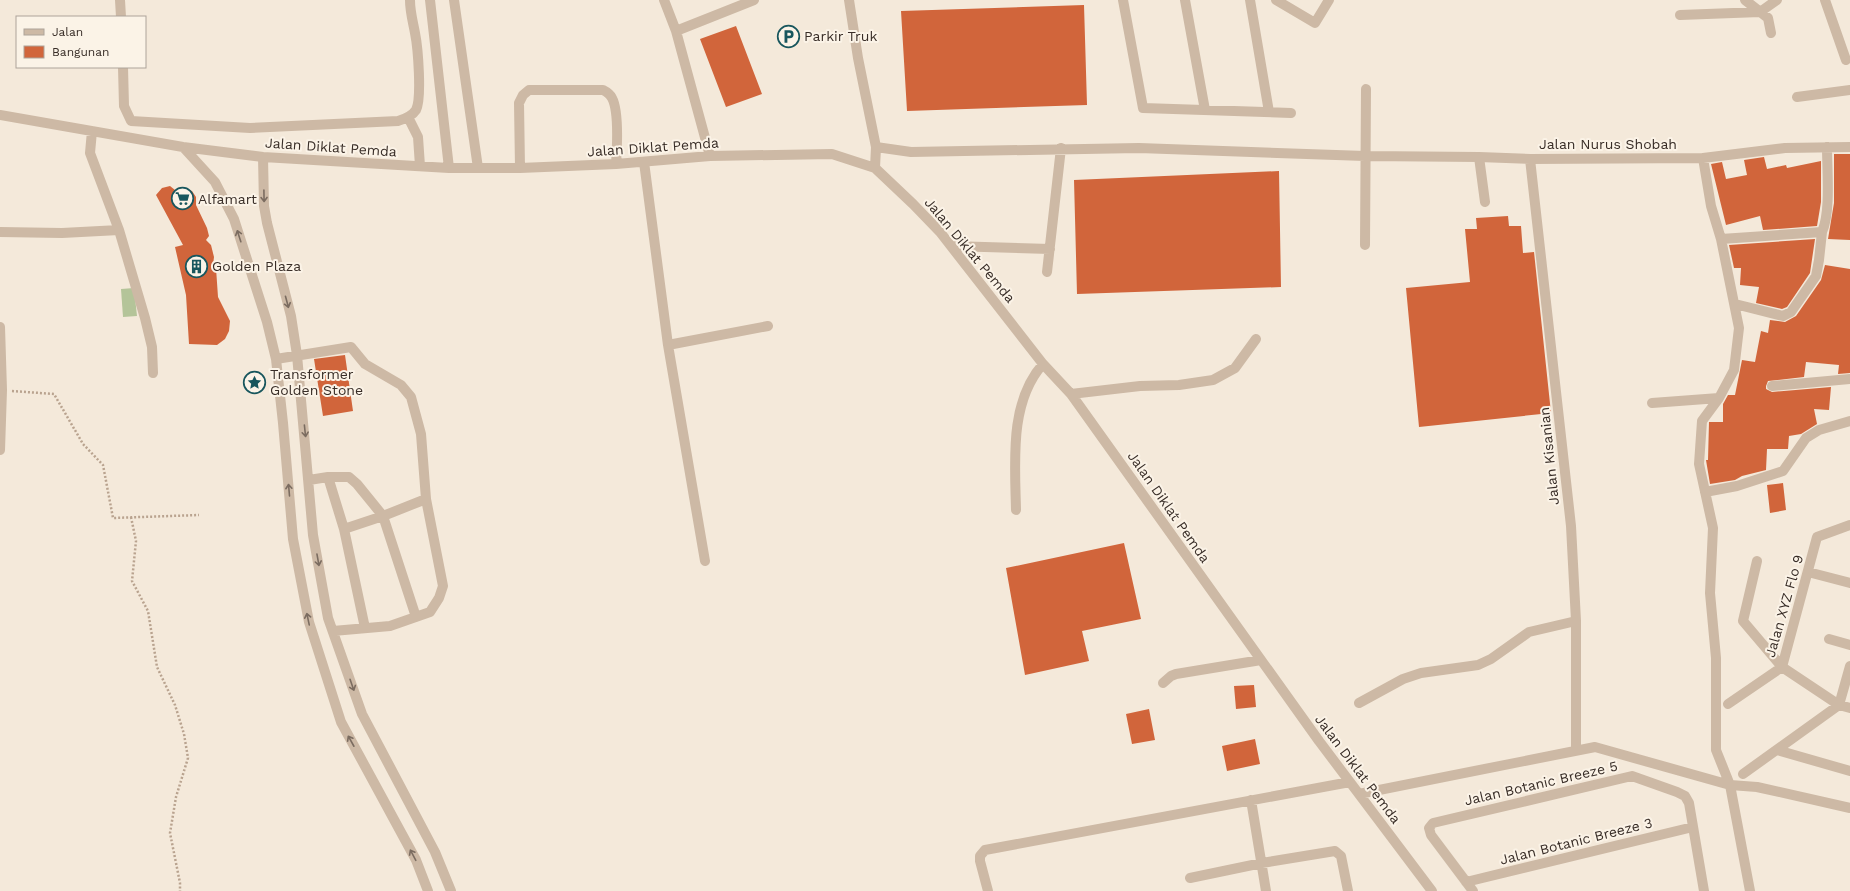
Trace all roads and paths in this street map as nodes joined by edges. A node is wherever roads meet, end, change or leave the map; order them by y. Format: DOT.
graph roads {
  1 [pos="120,0"];
  2 [pos="410,0"];
  3 [pos="430,0"];
  4 [pos="454,0"];
  5 [pos="664,0"];
  6 [pos="754,0"];
  7 [pos="849,0"];
  8 [pos="1123,0"];
  9 [pos="1185,0"];
  10 [pos="1250,0"];
  11 [pos="1276,0"];
  12 [pos="1329,0"];
  13 [pos="1745,0"];
  14 [pos="1777,0"];
  15 [pos="1825,0"];
  16 [pos="1760,12"];
  17 [pos="1680,15"];
  18 [pos="121,16"];
  19 [pos="676,31"];
  20 [pos="1771,33"];
  21 [pos="1846,60"];
  22 [pos="123,68"];
  23 [pos="1366,89"];
  24 [pos="1850,90"];
  25 [pos="1797,97"];
  26 [pos="1205,110"];
  27 [pos="1269,112"];
  28 [pos="1291,113"];
  29 [pos="0,114"];
  30 [pos="408,117"];
  31 [pos="92,131"];
  32 [pos="183,146"];
  33 [pos="876,147"];
  34 [pos="1827,147"];
  35 [pos="1850,147"];
  36 [pos="1061,148"];
  37 [pos="710,156"];
  38 [pos="1365,156"];
  39 [pos="263,157"];
  40 [pos="1479,157"];
  41 [pos="1703,158"];
  42 [pos="1530,159"];
  43 [pos="644,162"];
  44 [pos="616,164"];
  45 [pos="420,166"];
  46 [pos="449,168"];
  47 [pos="478,168"];
  48 [pos="520,168"];
  49 [pos="876,168"];
  50 [pos="1485,202"];
  51 [pos="118,230"];
  52 [pos="0,232"];
  53 [pos="1822,232"];
  54 [pos="1721,239"];
  55 [pos="1365,245"];
  56 [pos="951,246"];
  57 [pos="1050,248"];
  58 [pos="1047,272"];
  59 [pos="1735,304"];
  60 [pos="768,326"];
  61 [pos="0,327"];
  62 [pos="1256,339"];
  63 [pos="668,345"];
  64 [pos="297,355"];
  65 [pos="276,359"];
  66 [pos="1043,364"];
  67 [pos="153,373"];
  68 [pos="1850,379"];
  69 [pos="1772,386"];
  70 [pos="2,390"];
  71 [pos="1071,394"];
  72 [pos="1719,398"];
  73 [pos="1652,403"];
  74 [pos="1850,421"];
  75 [pos="0,450"];
  76 [pos="328,477"];
  77 [pos="310,480"];
  78 [pos="1705,492"];
  79 [pos="426,498"];
  80 [pos="1016,510"];
  81 [pos="199,515"];
  82 [pos="383,516"];
  83 [pos="131,517"];
  84 [pos="1850,525"];
  85 [pos="344,530"];
  86 [pos="706,561"];
  87 [pos="1757,561"];
  88 [pos="1808,572"];
  89 [pos="1850,583"];
  90 [pos="416,617"];
  91 [pos="1576,621"];
  92 [pos="365,628"];
  93 [pos="333,631"];
  94 [pos="1829,639"];
  95 [pos="1850,645"];
  96 [pos="1261,660"];
  97 [pos="1850,666"];
  98 [pos="1782,667"];
  99 [pos="1163,683"];
  100 [pos="1360,703"];
  101 [pos="1728,704"];
  102 [pos="1839,705"];
  103 [pos="1850,708"];
  104 [pos="1576,750"];
  105 [pos="1777,750"];
  106 [pos="1850,771"];
  107 [pos="1743,774"];
  108 [pos="1350,782"];
  109 [pos="1730,785"];
  110 [pos="1359,794"];
  111 [pos="1252,804"];
  112 [pos="1850,808"];
  113 [pos="1693,827"];
  114 [pos="1262,863"];
  115 [pos="1190,878"];
  116 [pos="1466,882"];
  117 [pos="180,891"];
  118 [pos="428,891"];
  119 [pos="451,891"];
  120 [pos="988,891"];
  121 [pos="1266,891"];
  122 [pos="1348,891"];
  123 [pos="1432,891"];
  124 [pos="1473,891"];
  125 [pos="1704,891"];
  126 [pos="1750,891"];
  1 -- 18 [label="street"];
  2 -- 30 [label="street"];
  3 -- 46 [label="street"];
  4 -- 47 [label="street"];
  5 -- 19 [label="street"];
  6 -- 19 [label="street"];
  7 -- 33 [label="street"];
  8 -- 26 [label="street"];
  9 -- 26 [label="street"];
  10 -- 27 [label="street"];
  11 -- 12 [label="street"];
  13 -- 16 [label="street"];
  14 -- 16 [label="street"];
  15 -- 21 [label="street"];
  16 -- 17 [label="street"];
  16 -- 20 [label="street"];
  19 -- 37 [label="street"];
  22 -- 30 [label="street"];
  23 -- 38 [label="street"];
  24 -- 25 [label="street"];
  26 -- 27 [label="street"];
  27 -- 28 [label="street"];
  29 -- 31 [label="street, Jalan Diklat Pemda"];
  30 -- 45 [label="street"];
  31 -- 32 [label="street, Jalan Diklat Pemda"];
  31 -- 51 [label="street"];
  32 -- 39 [label="street, Jalan Diklat Pemda"];
  65 -- 32 [label="street, one-way"];
  33 -- 36 [label="street, Jalan Nurus Shobah"];
  33 -- 49 [label="street"];
  34 -- 35 [label="street, Jalan Nurus Shobah"];
  34 -- 41 [label="street, Jalan Nurus Shobah"];
  34 -- 53 [label="street"];
  36 -- 38 [label="street, Jalan Nurus Shobah"];
  36 -- 57 [label="street"];
  37 -- 43 [label="street, Jalan Diklat Pemda"];
  37 -- 49 [label="street, Jalan Diklat Pemda"];
  38 -- 40 [label="street, Jalan Nurus Shobah"];
  38 -- 55 [label="street"];
  39 -- 45 [label="street, Jalan Diklat Pemda"];
  39 -- 64 [label="street, one-way"];
  40 -- 42 [label="street, Jalan Nurus Shobah"];
  40 -- 50 [label="street"];
  41 -- 42 [label="street, Jalan Nurus Shobah"];
  41 -- 54 [label="street"];
  42 -- 91 [label="street, Jalan Kisanian"];
  43 -- 44 [label="street, Jalan Diklat Pemda"];
  43 -- 63 [label="street"];
  44 -- 48 [label="street, Jalan Diklat Pemda"];
  44 -- 48 [label="street"];
  45 -- 46 [label="street, Jalan Diklat Pemda"];
  46 -- 47 [label="street, Jalan Diklat Pemda"];
  47 -- 48 [label="street, Jalan Diklat Pemda"];
  49 -- 56 [label="street, Jalan Diklat Pemda"];
  51 -- 52 [label="street"];
  51 -- 67 [label="street"];
  53 -- 54 [label="street"];
  53 -- 59 [label="street"];
  54 -- 59 [label="street"];
  56 -- 57 [label="street"];
  56 -- 66 [label="street, Jalan Diklat Pemda"];
  57 -- 58 [label="street"];
  59 -- 72 [label="street"];
  60 -- 63 [label="street"];
  61 -- 70 [label="street"];
  62 -- 71 [label="street"];
  63 -- 86 [label="street"];
  64 -- 65 [label="street"];
  64 -- 77 [label="street, one-way"];
  64 -- 79 [label="street"];
  118 -- 65 [label="street, one-way"];
  66 -- 71 [label="street, Jalan Diklat Pemda"];
  66 -- 80 [label="street"];
  68 -- 69 [label="street"];
  70 -- 75 [label="street"];
  70 -- 83 [label="path"];
  71 -- 96 [label="street, Jalan Diklat Pemda"];
  72 -- 73 [label="street"];
  72 -- 78 [label="street"];
  74 -- 78 [label="street"];
  76 -- 77 [label="street"];
  76 -- 82 [label="street"];
  76 -- 85 [label="street"];
  77 -- 93 [label="street, one-way"];
  78 -- 109 [label="street"];
  79 -- 82 [label="street"];
  79 -- 90 [label="street"];
  81 -- 83 [label="path"];
  82 -- 85 [label="street"];
  82 -- 90 [label="street"];
  83 -- 117 [label="path"];
  84 -- 88 [label="street, Jalan XYZ Flo 9"];
  85 -- 92 [label="street"];
  87 -- 98 [label="street"];
  88 -- 89 [label="street"];
  88 -- 98 [label="street, Jalan XYZ Flo 9"];
  90 -- 92 [label="street"];
  91 -- 100 [label="street"];
  91 -- 104 [label="street, Jalan Kisanian"];
  92 -- 93 [label="street"];
  93 -- 119 [label="street, one-way"];
  94 -- 95 [label="street"];
  96 -- 99 [label="street"];
  96 -- 108 [label="street, Jalan Diklat Pemda"];
  97 -- 102 [label="street"];
  98 -- 101 [label="street, Jalan XYZ Flo 9"];
  98 -- 102 [label="street"];
  102 -- 103 [label="street"];
  102 -- 105 [label="street"];
  104 -- 109 [label="street"];
  104 -- 110 [label="street"];
  105 -- 106 [label="street"];
  105 -- 107 [label="street"];
  108 -- 110 [label="street, Jalan Diklat Pemda"];
  108 -- 111 [label="street"];
  109 -- 112 [label="street"];
  109 -- 126 [label="street"];
  110 -- 123 [label="street, Jalan Diklat Pemda"];
  111 -- 114 [label="street"];
  111 -- 120 [label="street"];
  113 -- 116 [label="street, Jalan Botanic Breeze 3"];
  113 -- 116 [label="street, Jalan Botanic Breeze 5"];
  113 -- 125 [label="street"];
  114 -- 115 [label="street"];
  114 -- 121 [label="street"];
  114 -- 122 [label="street"];
  116 -- 124 [label="street"];
}
